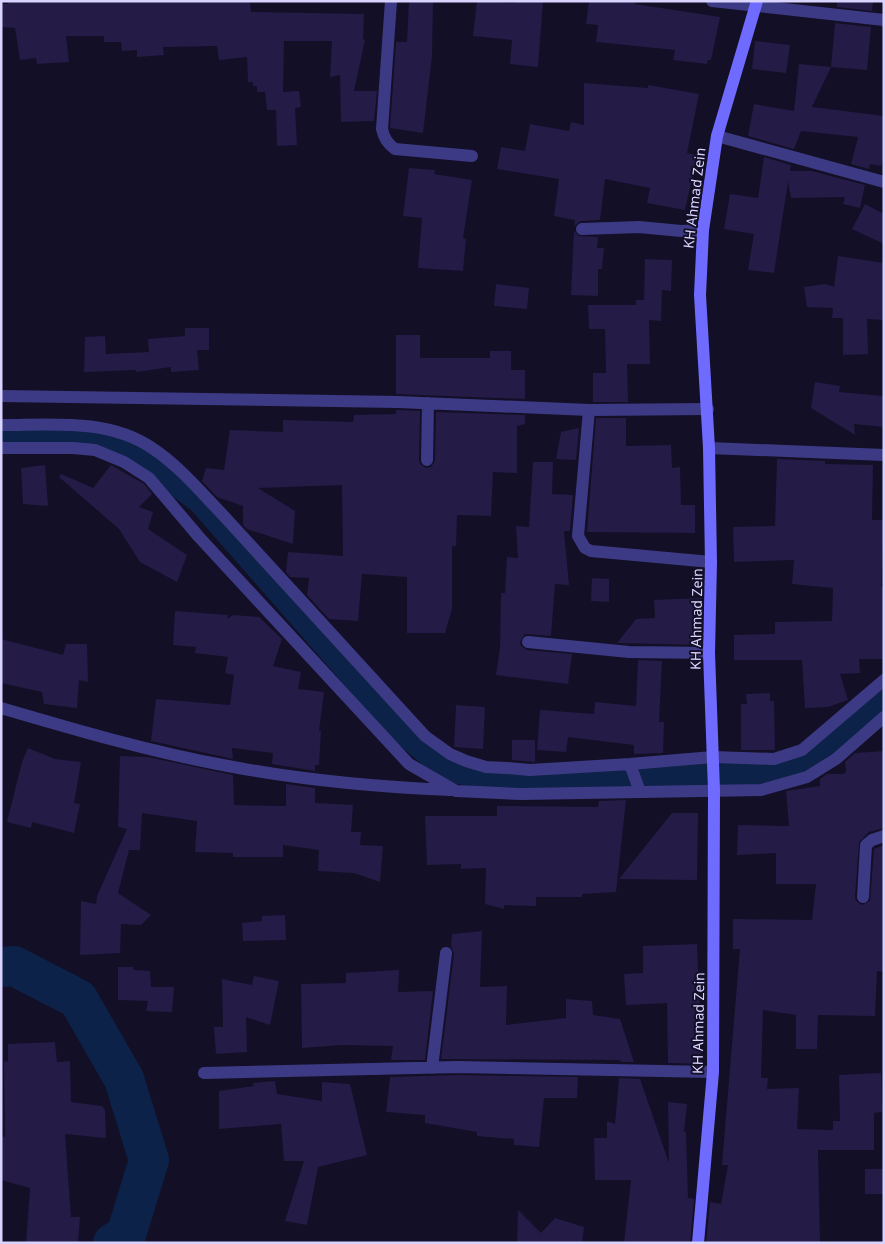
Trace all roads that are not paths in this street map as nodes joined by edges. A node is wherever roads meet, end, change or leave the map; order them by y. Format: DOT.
graph roads {
  1 [pos="391,1"];
  2 [pos="712,1"];
  3 [pos="757,4"];
  4 [pos="884,20"];
  5 [pos="717,136"];
  6 [pos="472,156"];
  7 [pos="883,178"];
  8 [pos="582,229"];
  9 [pos="703,230"];
  10 [pos="1,396"];
  11 [pos="428,403"];
  12 [pos="708,409"];
  13 [pos="589,410"];
  14 [pos="9,426"];
  15 [pos="9,446"];
  16 [pos="710,448"];
  17 [pos="884,455"];
  18 [pos="427,460"];
  19 [pos="711,562"];
  20 [pos="528,642"];
  21 [pos="709,653"];
  22 [pos="884,680"];
  23 [pos="1,708"];
  24 [pos="884,717"];
  25 [pos="713,760"];
  26 [pos="632,768"];
  27 [pos="714,785"];
  28 [pos="639,788"];
  29 [pos="456,791"];
  30 [pos="884,836"];
  31 [pos="862,897"];
  32 [pos="446,952"];
  33 [pos="432,1068"];
  34 [pos="713,1072"];
  35 [pos="204,1073"];
  36 [pos="698,1243"];
  1 -- 6 [label="street"];
  2 -- 3 [label="street"];
  3 -- 4 [label="street"];
  3 -- 5 [label="street, KH Ahmad Zein"];
  5 -- 7 [label="street"];
  5 -- 9 [label="street, KH Ahmad Zein"];
  8 -- 9 [label="street"];
  9 -- 12 [label="street, KH Ahmad Zein"];
  10 -- 11 [label="street"];
  11 -- 13 [label="street"];
  11 -- 18 [label="street"];
  12 -- 13 [label="street"];
  12 -- 16 [label="street, KH Ahmad Zein"];
  13 -- 19 [label="street"];
  14 -- 15 [label="street"];
  14 -- 26 [label="street"];
  15 -- 29 [label="street"];
  16 -- 17 [label="street"];
  16 -- 19 [label="street, KH Ahmad Zein"];
  19 -- 21 [label="street, KH Ahmad Zein"];
  20 -- 21 [label="street"];
  21 -- 25 [label="street, KH Ahmad Zein"];
  22 -- 25 [label="street"];
  23 -- 29 [label="street"];
  24 -- 27 [label="street"];
  25 -- 26 [label="street"];
  25 -- 27 [label="street, KH Ahmad Zein"];
  26 -- 28 [label="street"];
  27 -- 28 [label="street"];
  27 -- 34 [label="street, KH Ahmad Zein"];
  28 -- 29 [label="street"];
  30 -- 31 [label="street"];
  32 -- 33 [label="street"];
  33 -- 34 [label="street"];
  33 -- 35 [label="street"];
  34 -- 36 [label="street, KH Ahmad Zein"];
}
